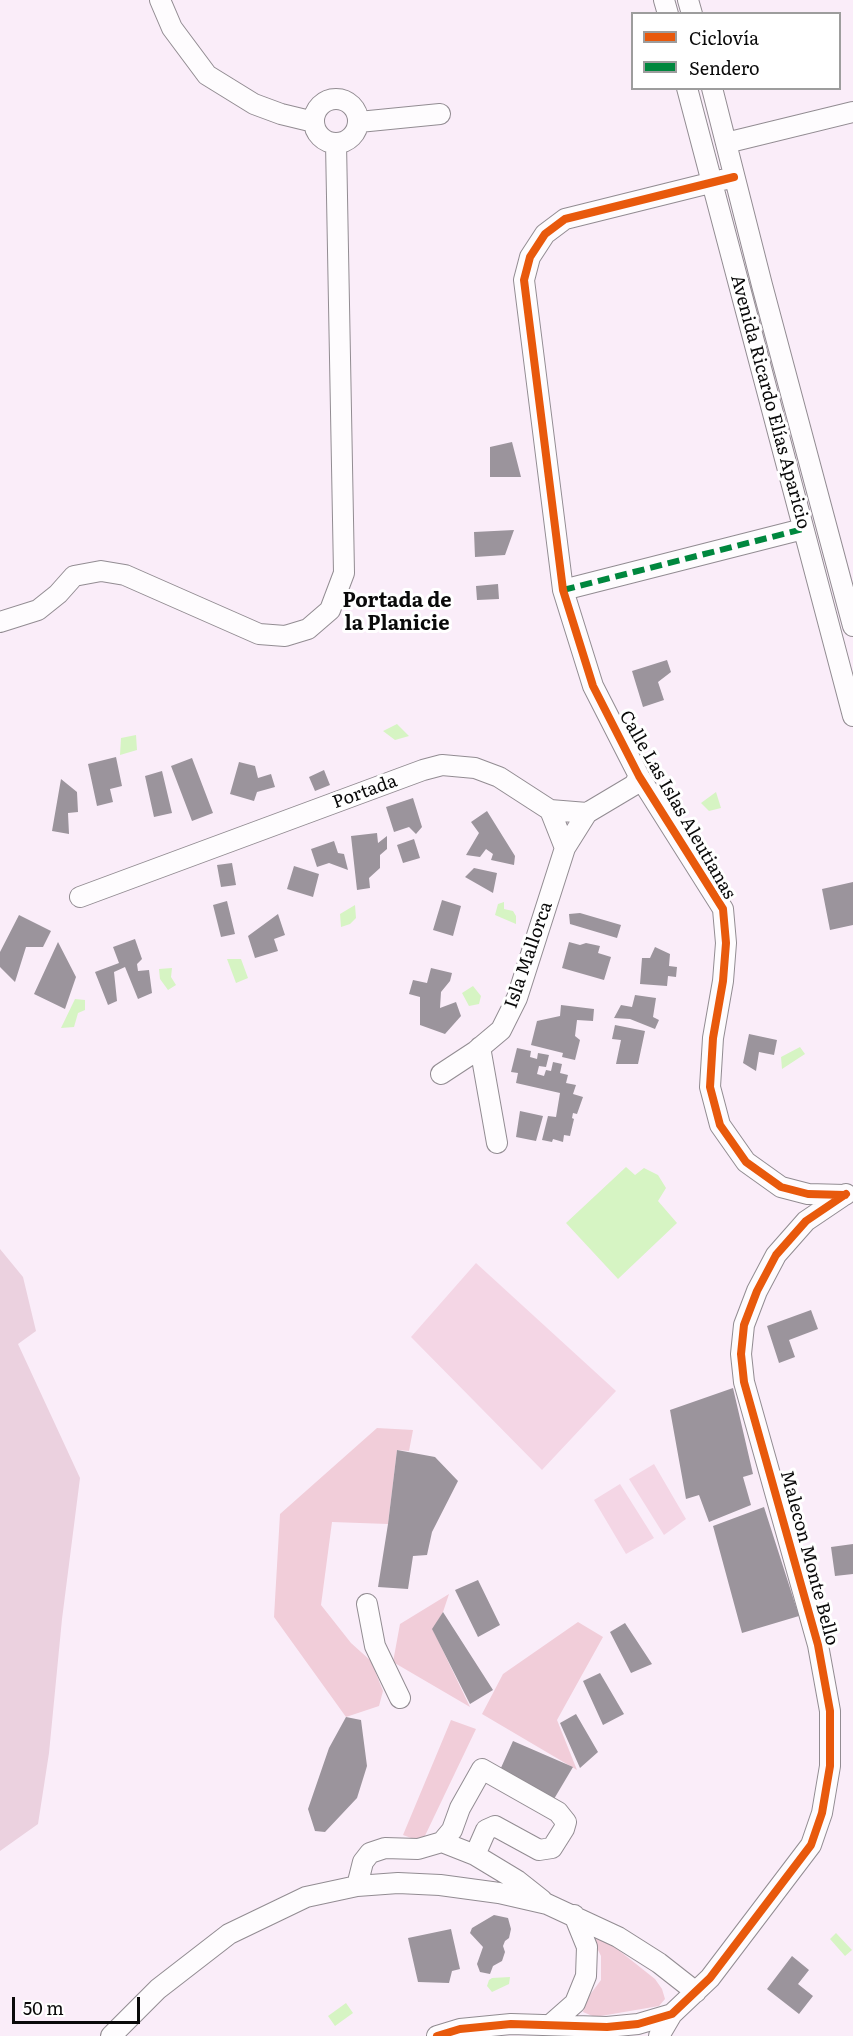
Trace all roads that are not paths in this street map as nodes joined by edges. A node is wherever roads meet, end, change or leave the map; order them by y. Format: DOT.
graph roads {
  1 [pos="160,0"];
  2 [pos="688,90"];
  3 [pos="713,90"];
  4 [pos="853,112"];
  5 [pos="440,114"];
  6 [pos="314,122"];
  7 [pos="359,122"];
  8 [pos="336,143"];
  9 [pos="726,143"];
  10 [pos="734,177"];
  11 [pos="711,182"];
  12 [pos="803,530"];
  13 [pos="563,590"];
  14 [pos="849,593"];
  15 [pos="823,601"];
  16 [pos="0,622"];
  17 [pos="853,623"];
  18 [pos="830,629"];
  19 [pos="853,716"];
  20 [pos="639,776"];
  21 [pos="550,810"];
  22 [pos="587,813"];
  23 [pos="565,848"];
  24 [pos="80,897"];
  25 [pos="480,1047"];
  26 [pos="441,1074"];
  27 [pos="497,1143"];
  28 [pos="849,1193"];
  29 [pos="367,1604"];
  30 [pos="400,1698"];
  31 [pos="442,1842"];
  32 [pos="475,1855"];
  33 [pos="357,1886"];
  34 [pos="547,1904"];
  35 [pos="574,1915"];
  36 [pos="696,1992"];
  37 [pos="672,2014"];
  38 [pos="550,2025"];
  39 [pos="111,2036"];
  40 [pos="438,2036"];
  41 [pos="660,2036"];
  1 -- 6 [label="street"];
  2 -- 11 [label="street, Avenida Ricardo Elías Aparicio"];
  3 -- 9 [label="street, Avenida Ricardo Elías Aparicio"];
  4 -- 9 [label="street"];
  5 -- 7 [label="street"];
  6 -- 7 [label="street"];
  6 -- 8 [label="street"];
  7 -- 8 [label="street"];
  8 -- 16 [label="street"];
  9 -- 10 [label="street, Avenida Ricardo Elías Aparicio"];
  10 -- 11 [label="street, Calle Las Islas Aleutianas"];
  10 -- 14 [label="street, Avenida Ricardo Elías Aparicio"];
  11 -- 12 [label="street, Avenida Ricardo Elías Aparicio"];
  11 -- 13 [label="street, Calle Las Islas Aleutianas"];
  12 -- 13 [label="street"];
  12 -- 15 [label="street, Avenida Ricardo Elías Aparicio"];
  13 -- 20 [label="street, Calle Las Islas Aleutianas"];
  14 -- 15 [label="street"];
  14 -- 17 [label="street, Avenida Ricardo Elías Aparicio"];
  15 -- 18 [label="street, Avenida Ricardo Elías Aparicio"];
  17 -- 18 [label="street"];
  18 -- 19 [label="street, Avenida Ricardo Elías Aparicio"];
  20 -- 22 [label="street"];
  20 -- 28 [label="street, Calle Las Islas Aleutianas"];
  21 -- 22 [label="street, Portada"];
  21 -- 23 [label="street"];
  21 -- 24 [label="street, Portada"];
  22 -- 23 [label="street, Isla Mallorca"];
  23 -- 25 [label="street, Isla Mallorca"];
  25 -- 26 [label="street, Isla Mallorca"];
  25 -- 27 [label="street"];
  28 -- 36 [label="street, Malecon Monte Bello"];
  29 -- 30 [label="street"];
  31 -- 32 [label="street"];
  31 -- 32 [label="street"];
  31 -- 33 [label="street"];
  32 -- 34 [label="street"];
  33 -- 34 [label="street"];
  33 -- 39 [label="street"];
  34 -- 35 [label="street"];
  35 -- 36 [label="street"];
  35 -- 38 [label="street"];
  36 -- 37 [label="street, Malecon Monte Bello"];
  37 -- 38 [label="street, Malecon Monte Bello"];
  37 -- 41 [label="street"];
  38 -- 40 [label="street, Malecon Monte Bello"];
}
